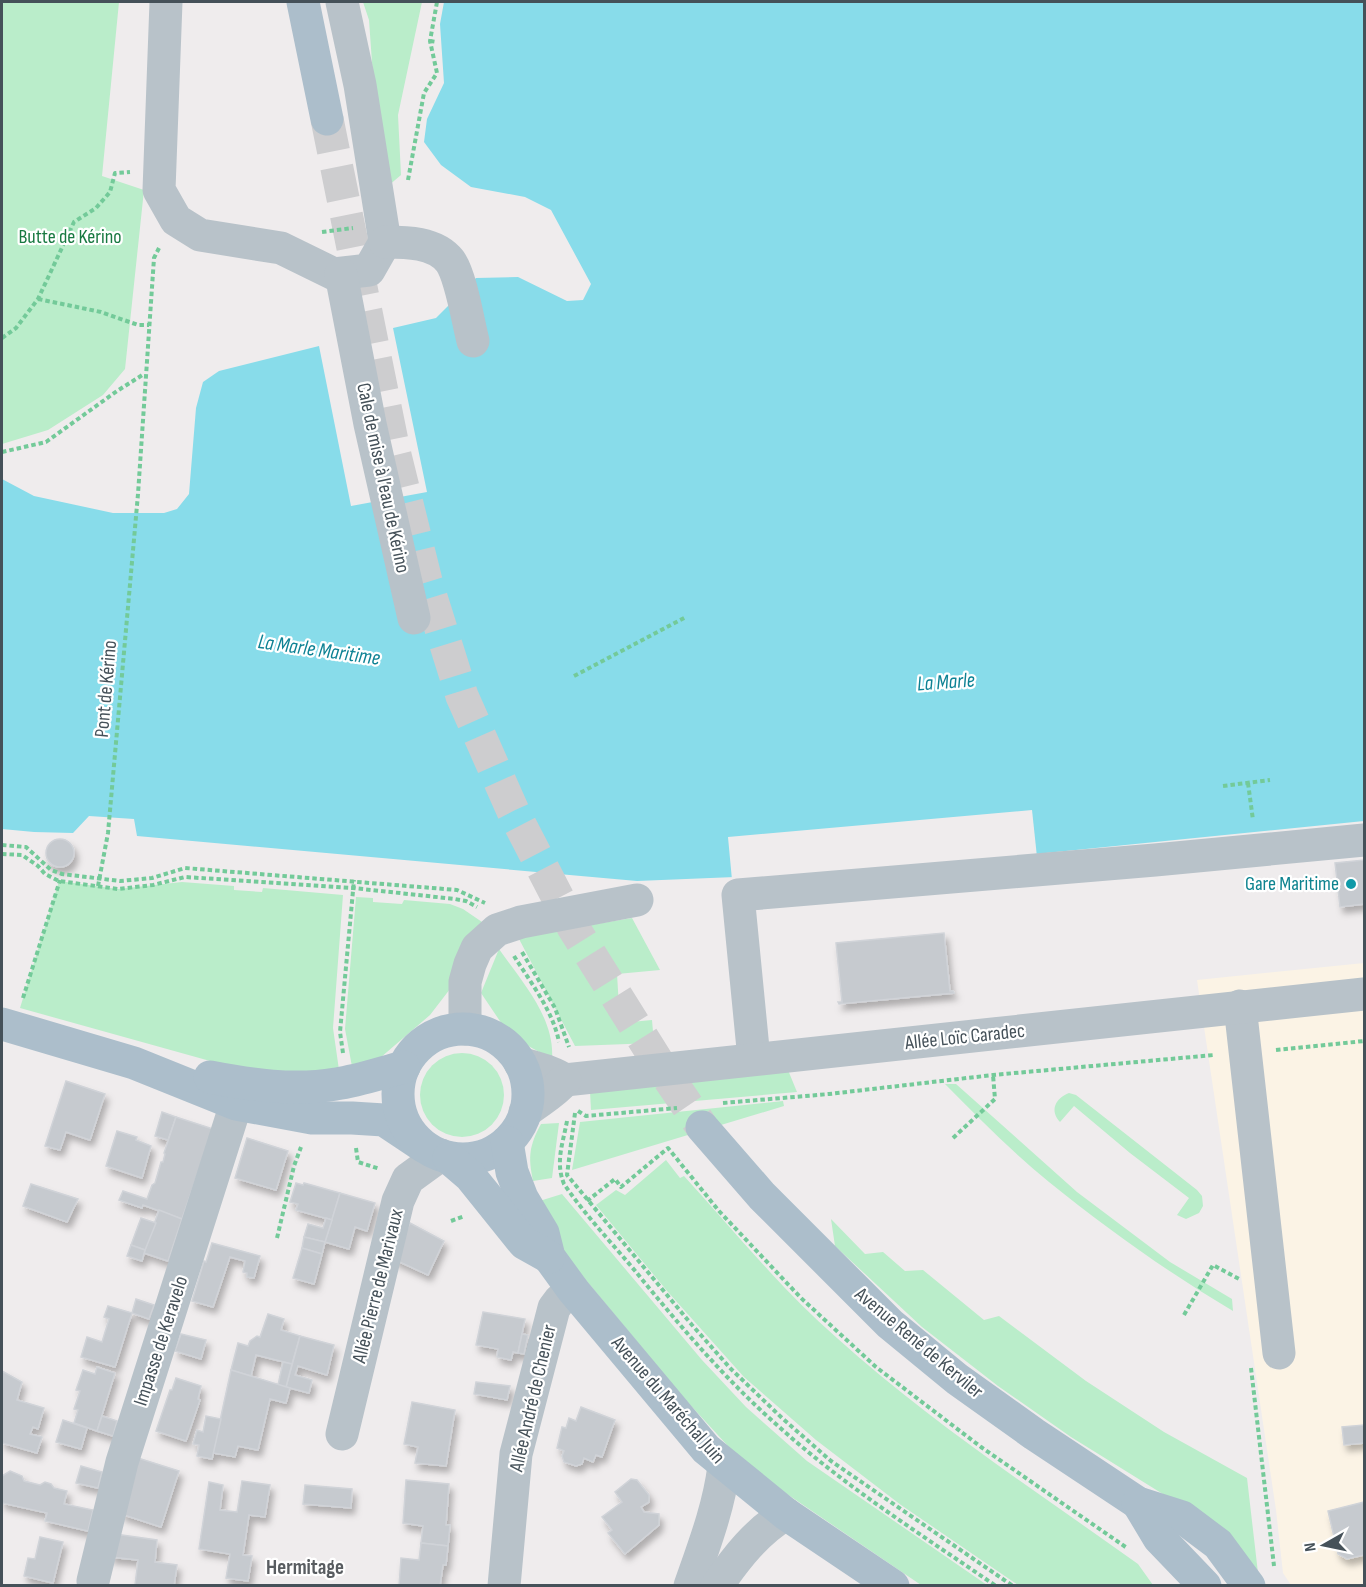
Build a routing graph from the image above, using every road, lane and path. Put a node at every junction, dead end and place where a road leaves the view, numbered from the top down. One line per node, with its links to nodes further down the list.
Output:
1 (166, 2): 10 (street)
2 (303, 2): 7 (main road)
3 (342, 2): 11 (street)
4 (437, 2): 5 (path)
5 (430, 41): 6 (path); 9 (path)
6 (436, 42)
7 (327, 118)
8 (133, 172): 14 (path)
9 (408, 181)
10 (176, 220): 12 (street); 15 (path, Pont de Kérino)
11 (383, 231): 12 (path); 13 (street); 17 (street)
12 (281, 248): 13 (street)
13 (341, 274): 21 (street, Cale de mise à l’eau de Kérino)
14 (38, 300): 15 (path); 16 (path)
15 (149, 325): 18 (path, Pont de Kérino)
16 (2, 338)
17 (473, 341)
18 (145, 374): 19 (path); 29 (path, Pont de Kérino)
19 (2, 452)
20 (686, 617): 22 (path)
21 (414, 618)
22 (574, 676)
23 (1270, 780): 24 (path)
24 (1223, 786)
25 (1365, 840): 45 (street)
26 (2, 845): 28 (path)
27 (2, 854): 31 (path)
28 (62, 874): 29 (path); 31 (path)
29 (99, 879): 30 (path); 32 (path, Pont de Kérino)
30 (354, 880): 33 (path); 35 (path)
31 (59, 881): 32 (path); 41 (path)
32 (98, 886): 33 (path)
33 (352, 888): 36 (path); 46 (path)
34 (637, 900): 42 (street)
35 (490, 909)
36 (483, 912)
37 (519, 947): 47 (path)
38 (511, 952): 47 (path)
39 (1365, 994): 40 (street, Allée Loïc Caradec)
40 (1240, 1006): 44 (street); 45 (street, Allée Loïc Caradec)
41 (8, 1026): 48 (main road, Avenue du Maréchal Juin)
42 (465, 1029): 49 (main road); 50 (main road)
43 (1365, 1041): 44 (path)
44 (1246, 1053): 51 (path); 71 (street)
45 (754, 1059): 47 (street, Allée Loïc Caradec)
46 (344, 1061)
47 (566, 1062): 49 (street, Allée Loïc Caradec); 54 (street)
48 (134, 1063): 50 (main road, Avenue du Maréchal Juin); 53 (main road, Avenue du Maréchal Juin)
49 (520, 1063): 54 (main road)
50 (404, 1067): 63 (main road)
51 (993, 1075): 52 (path); 59 (path)
52 (829, 1094)
53 (236, 1104): 57 (main road, Avenue du Maréchal Juin); 77 (street, Impasse de Keravelo)
54 (525, 1112): 60 (main road)
55 (575, 1112): 65 (path)
56 (568, 1113): 82 (path)
57 (312, 1118): 63 (main road, Avenue du Maréchal Juin); 66 (path)
58 (702, 1127): 74 (main road, Avenue René de Kerviler)
59 (953, 1138)
60 (507, 1142): 63 (main road); 67 (main road, Avenue du Maréchal Juin)
61 (356, 1143): 64 (path)
62 (664, 1152): 65 (path)
63 (437, 1153): 67 (main road, Avenue du Maréchal Juin); 72 (street, Allée Pierre de Marivaux)
64 (381, 1169)
65 (587, 1201): 83 (path)
66 (277, 1238)
67 (549, 1257): 69 (main road, Avenue du Maréchal Juin)
68 (1241, 1281): 70 (path)
69 (573, 1290): 73 (main road, Avenue du Maréchal Juin); 78 (street, Allée André de Chenier)
70 (1184, 1315)
71 (1279, 1353)
72 (342, 1434)
73 (724, 1466): 75 (main road, Avenue du Maréchal Juin); 79 (street)
74 (1138, 1503): 84 (main road, Avenue René de Kerviler); 85 (main road, Avenue René de Kerviler)
75 (786, 1514): 76 (main road, Avenue du Maréchal Juin); 80 (street)
76 (854, 1571): 81 (main road, Avenue du Maréchal Juin)
77 (93, 1581)
78 (504, 1586)
79 (690, 1586)
80 (717, 1586)
81 (892, 1586)
82 (996, 1586)
83 (1012, 1586)
84 (1205, 1586)
85 (1249, 1586)

